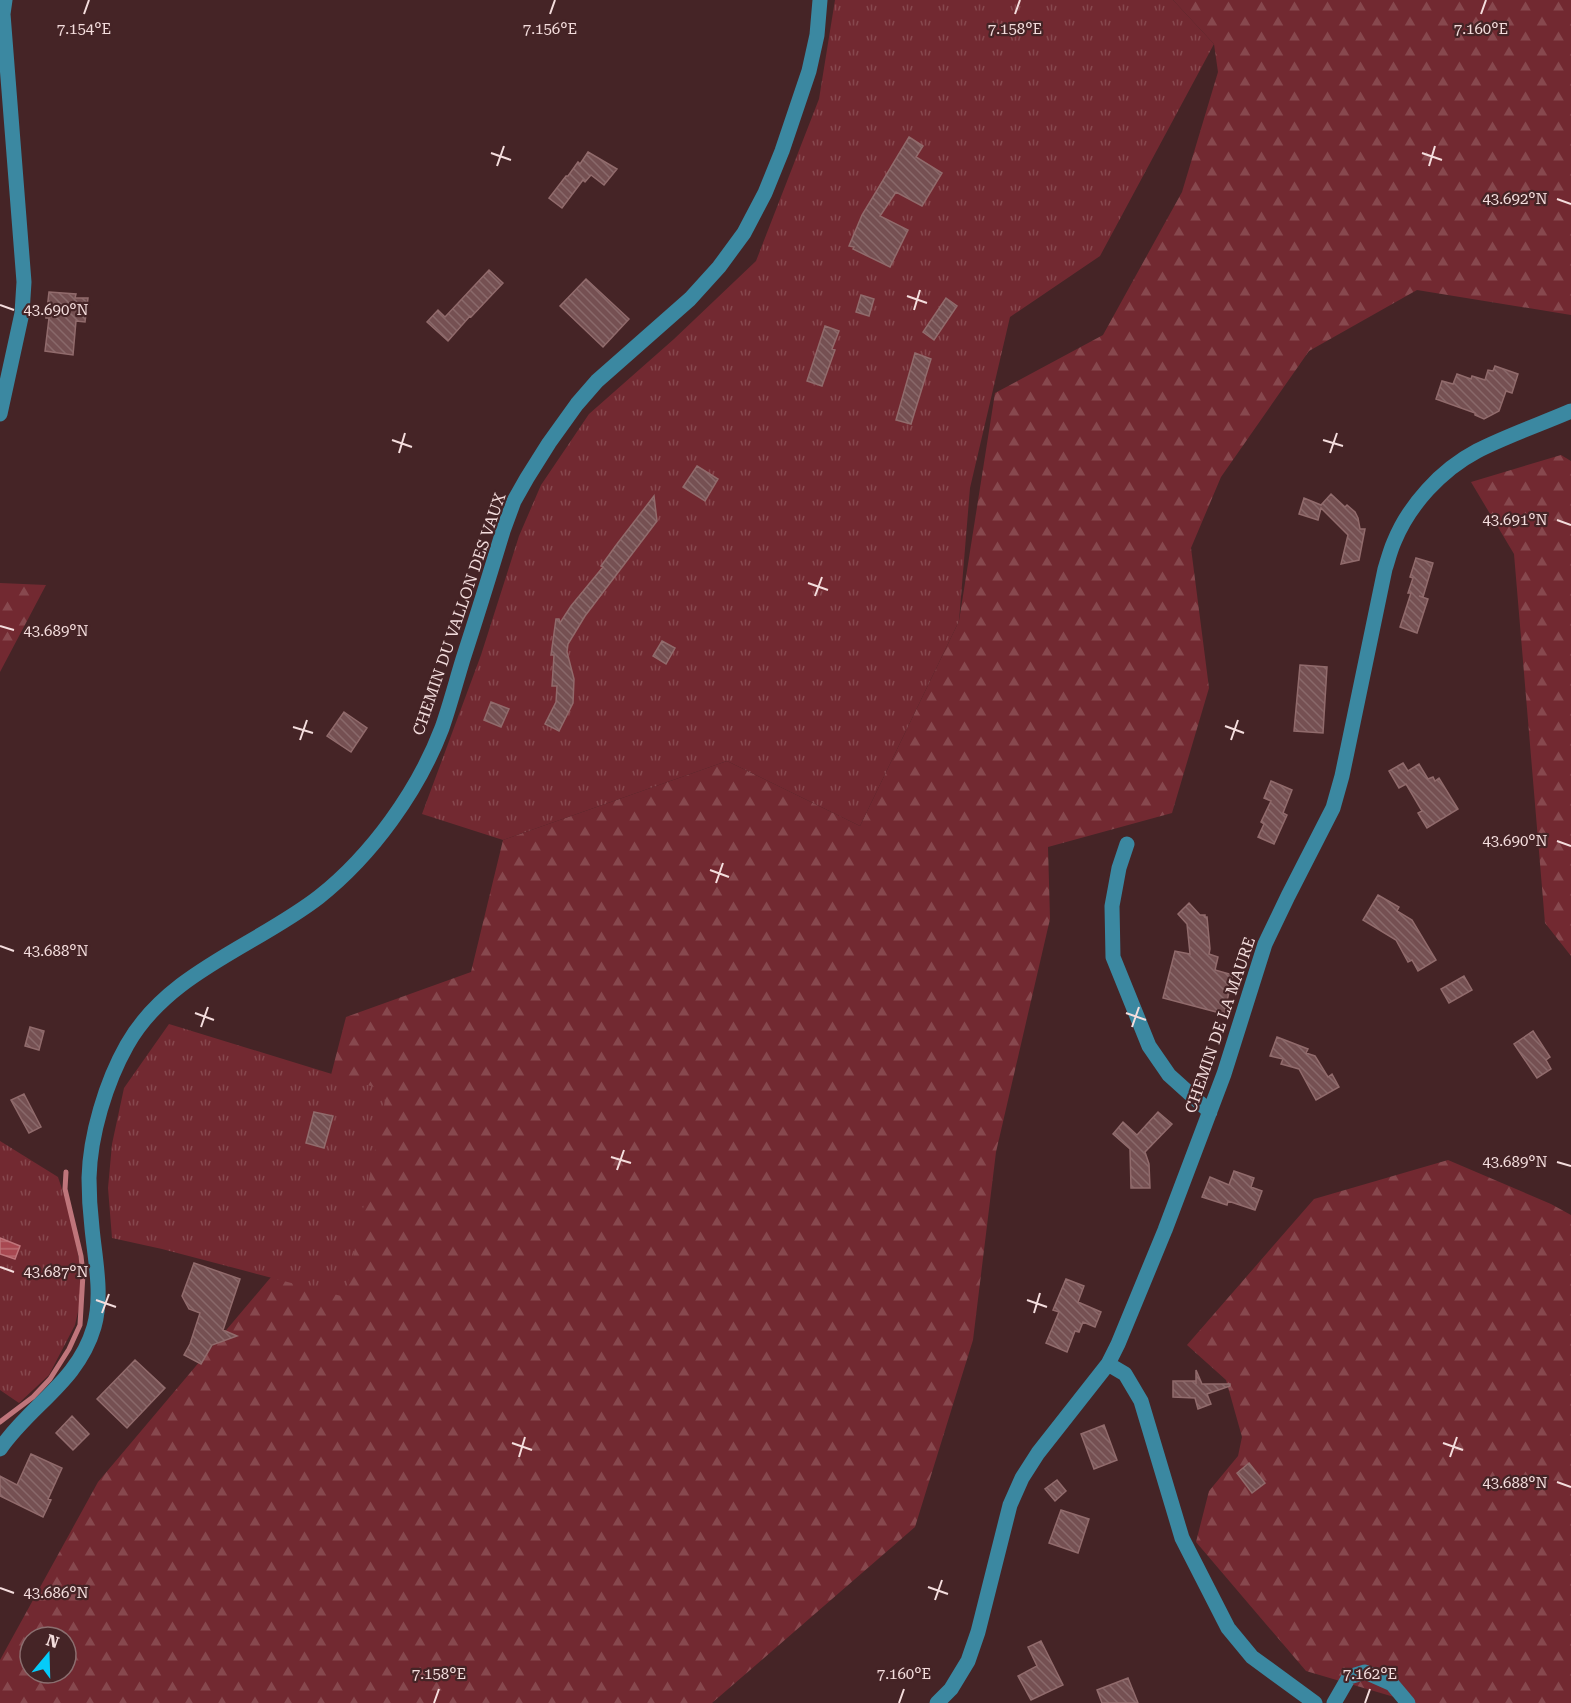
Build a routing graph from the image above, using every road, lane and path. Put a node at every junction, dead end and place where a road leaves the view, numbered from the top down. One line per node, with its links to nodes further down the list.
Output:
1 (5, 0): 4 (street)
2 (820, 0): 8 (street, CHEMIN DU VALLON DES VAUX)
3 (1571, 411): 6 (street, CHEMIN DE LA MAURE)
4 (0, 414)
5 (1127, 844): 6 (street)
6 (1210, 1112): 7 (street, CHEMIN DE LA MAURE)
7 (1108, 1364): 9 (street, CHEMIN DE LA MAURE); 10 (street)
8 (0, 1449)
9 (937, 1703)
10 (1315, 1703)
11 (1334, 1703): 12 (street)
12 (1408, 1703)

